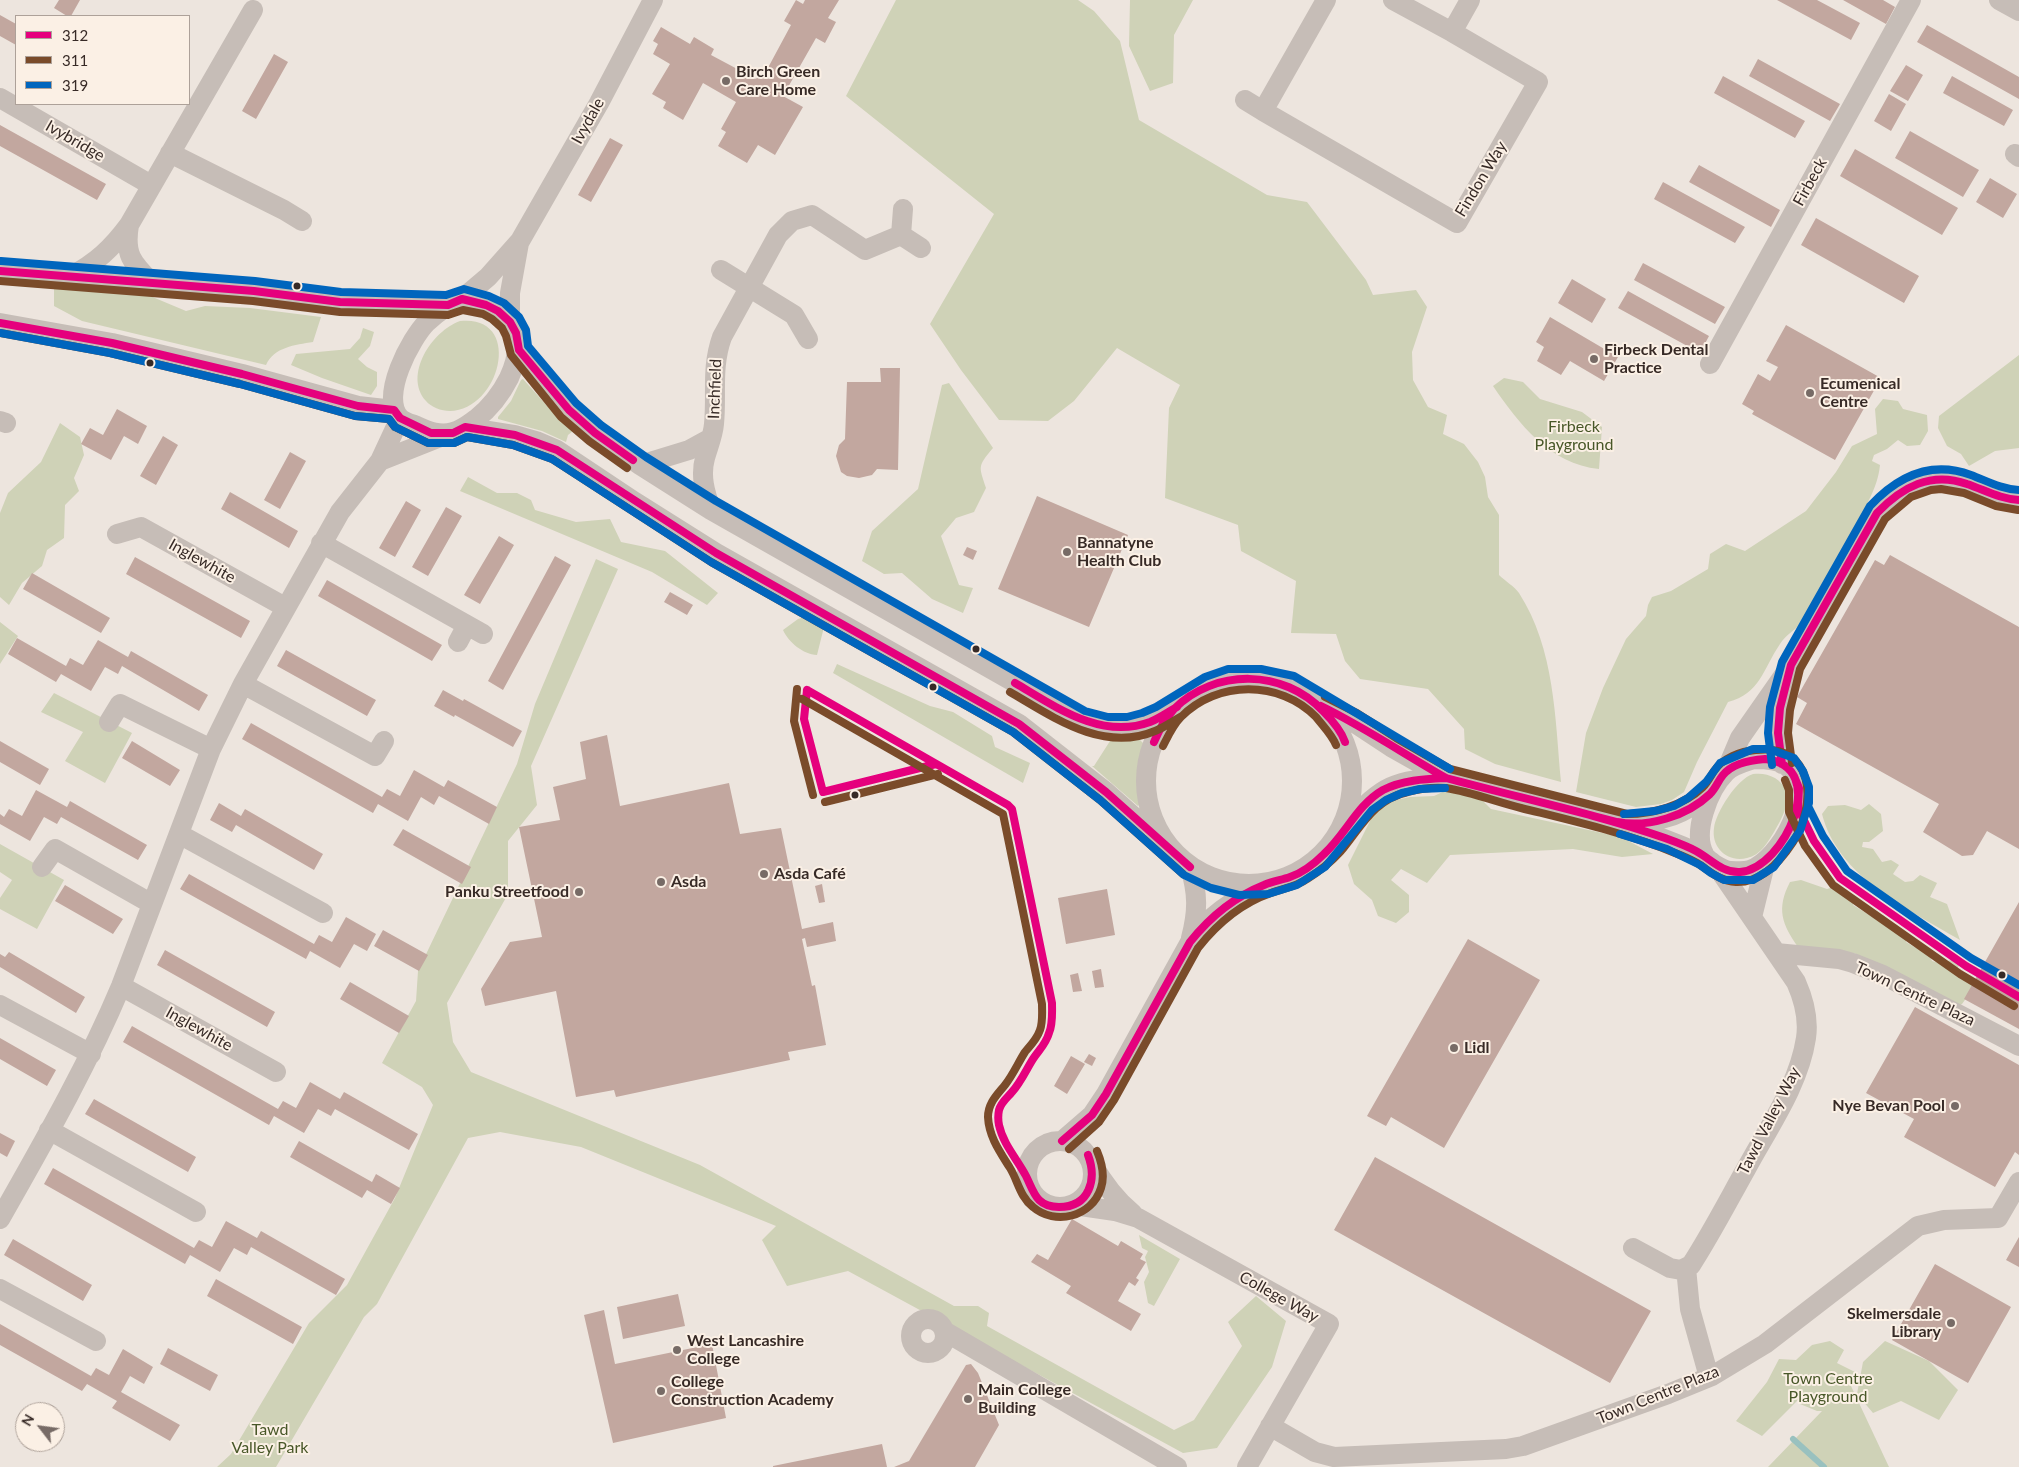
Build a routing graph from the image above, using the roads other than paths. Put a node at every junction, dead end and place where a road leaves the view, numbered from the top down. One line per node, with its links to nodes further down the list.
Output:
1 (653, 0): 19 (street, Ivydale)
2 (1326, 0): 12 (street)
3 (1393, 0): 9 (street, Findon Way)
4 (1470, 0): 9 (street)
5 (1911, 0): 31 (street, Firbeck)
6 (1999, 0): 8 (street)
7 (253, 10): 13 (street)
8 (2019, 11)
9 (1452, 32): 12 (street, Findon Way)
10 (0, 98): 14 (street, Ivybridge)
11 (1245, 100): 12 (street, Findon Way)
12 (1263, 111)
13 (170, 153): 14 (street); 16 (street)
14 (151, 185): 17 (street)
15 (903, 208): 18 (street)
16 (302, 221)
17 (129, 226): 23 (street); 24 (street)
18 (901, 235): 20 (street); 25 (street, Inchfield)
19 (520, 241): 26 (street, Ivydale); 27 (street, Ivydale)
20 (921, 248)
21 (721, 270): 25 (street)
22 (0, 271): 23 (street)
23 (71, 276): 24 (street)
24 (151, 282): 26 (street)
25 (750, 287): 29 (street); 34 (street, Inchfield)
26 (455, 302): 27 (street); 32 (street)
27 (510, 322): 30 (street)
28 (0, 323): 32 (street)
29 (808, 338)
30 (518, 350): 33 (street); 36 (street)
31 (1710, 364)
32 (397, 414): 33 (street); 35 (street)
33 (459, 430): 35 (street); 57 (street)
34 (711, 438): 36 (street, Inchfield); 38 (street, Inchfield)
35 (380, 461): 40 (street)
36 (640, 465): 38 (street)
37 (2019, 500): 43 (street)
38 (711, 510): 45 (street)
39 (117, 534): 41 (street, Inglewhite)
40 (321, 543): 41 (street); 42 (street)
41 (285, 607): 44 (street)
42 (469, 634)
43 (1792, 665): 50 (street); 51 (street)
44 (243, 684): 48 (street); 49 (street)
45 (1177, 706): 46 (street); 57 (street)
46 (1321, 706): 52 (street); 56 (street)
47 (109, 722): 49 (street)
48 (384, 741)
49 (211, 749): 55 (street)
50 (1782, 764): 51 (street); 58 (street)
51 (1726, 772): 53 (street)
52 (1446, 778): 54 (street); 56 (street)
53 (1714, 789): 54 (street); 59 (street)
54 (1620, 823): 59 (street)
55 (179, 834): 63 (street); 64 (street)
56 (1337, 838): 62 (street)
57 (1171, 850): 61 (street)
58 (1766, 860): 59 (street); 65 (street)
59 (1711, 861): 65 (street, Tawd Valley Way)
60 (42, 867): 63 (street)
61 (1190, 867): 62 (street); 66 (street)
62 (1266, 884): 66 (street)
63 (152, 904): 68 (street)
64 (323, 913)
65 (1752, 917): 67 (street, Tawd Valley Way)
66 (1190, 942): 73 (street)
67 (1776, 953): 70 (street, Town Centre Plaza); 84 (street, Tawd Valley Way)
68 (121, 986): 71 (street); 72 (street, Inglewhite)
69 (0, 1005): 71 (street)
70 (2019, 1046)
71 (91, 1054): 74 (street)
72 (276, 1072)
73 (1106, 1094): 75 (street); 76 (street)
74 (49, 1130): 78 (street); 80 (street)
75 (1062, 1141): 76 (street); 79 (street)
76 (1090, 1159): 79 (street); 81 (street, College Way)
77 (2019, 1182): 88 (street, Town Centre Plaza)
78 (6, 1193): 82 (street)
79 (1074, 1205): 81 (street, College Way)
80 (196, 1212)
81 (1138, 1218): 89 (street, College Way)
82 (0, 1219)
83 (1633, 1248): 84 (street)
84 (1686, 1268): 88 (street)
85 (0, 1289): 87 (street)
86 (944, 1337): 90 (street)
87 (96, 1341)
88 (1709, 1377): 89 (street, Town Centre Plaza)
89 (1270, 1426): 91 (street, College Way)
90 (1177, 1467)
91 (1247, 1467)

